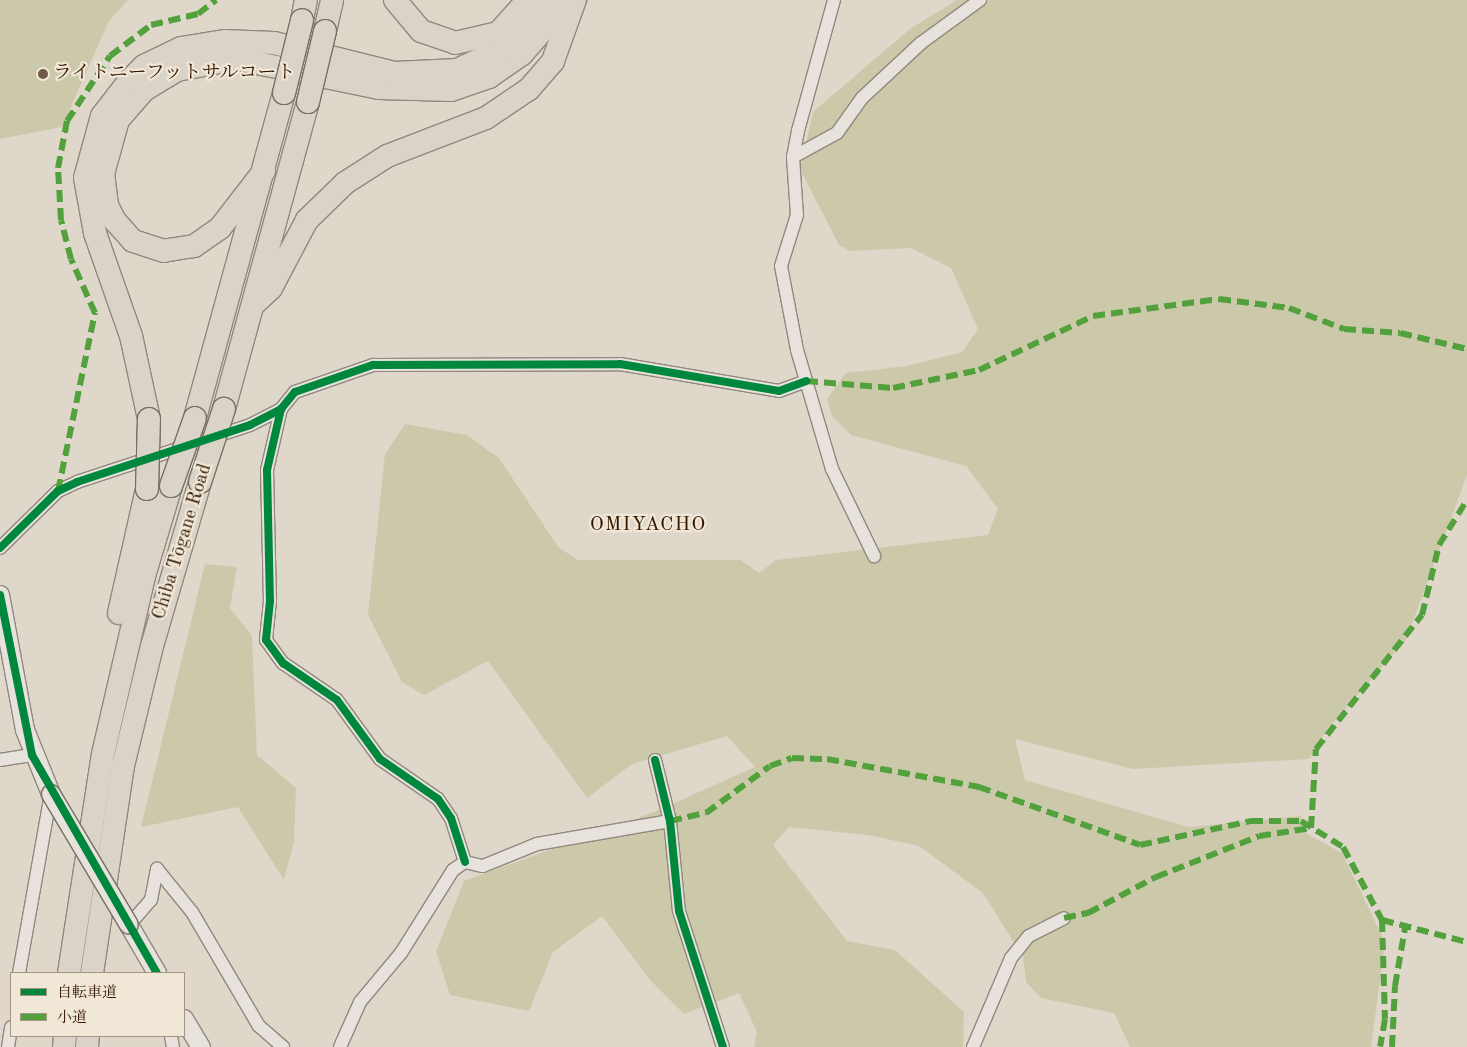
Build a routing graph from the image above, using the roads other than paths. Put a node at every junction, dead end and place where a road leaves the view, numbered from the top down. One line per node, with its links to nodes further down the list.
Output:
1 (332, 0): 12 (highway, Chiba Tōgane Road, bridge)
2 (395, 0): 3 (highway)
3 (526, 0)
4 (540, 0): 24 (highway, bridge)
5 (558, 0): 11 (highway)
6 (575, 0): 12 (highway)
7 (834, 0): 10 (street)
8 (980, 0): 10 (street)
9 (304, 10): 11 (highway, Chiba Tōgane Road, bridge)
10 (793, 157): 13 (street)
11 (264, 171): 24 (highway, Chiba Tōgane Road, bridge)
12 (253, 305): 29 (highway, Chiba Tōgane Road, bridge)
13 (806, 381): 14 (street); 16 (street)
14 (281, 410): 15 (street); 23 (street)
15 (0, 548)
16 (874, 556)
17 (0, 595): 18 (street)
18 (32, 755): 19 (street); 21 (street)
19 (0, 760)
20 (655, 760): 22 (street)
21 (52, 794): 26 (street, bridge); 27 (street)
22 (670, 820): 23 (street); 37 (street)
23 (465, 862): 36 (street)
24 (78, 896): 28 (highway, Chiba Tōgane Road)
25 (1064, 918): 38 (street)
26 (128, 925): 30 (street); 35 (street)
27 (19, 972)
28 (69, 972)
29 (92, 972)
30 (156, 972)
31 (185, 1020): 34 (street)
32 (10, 1034): 33 (street)
33 (8, 1047)
34 (201, 1047)
35 (283, 1047)
36 (340, 1047)
37 (723, 1047)
38 (973, 1047)

